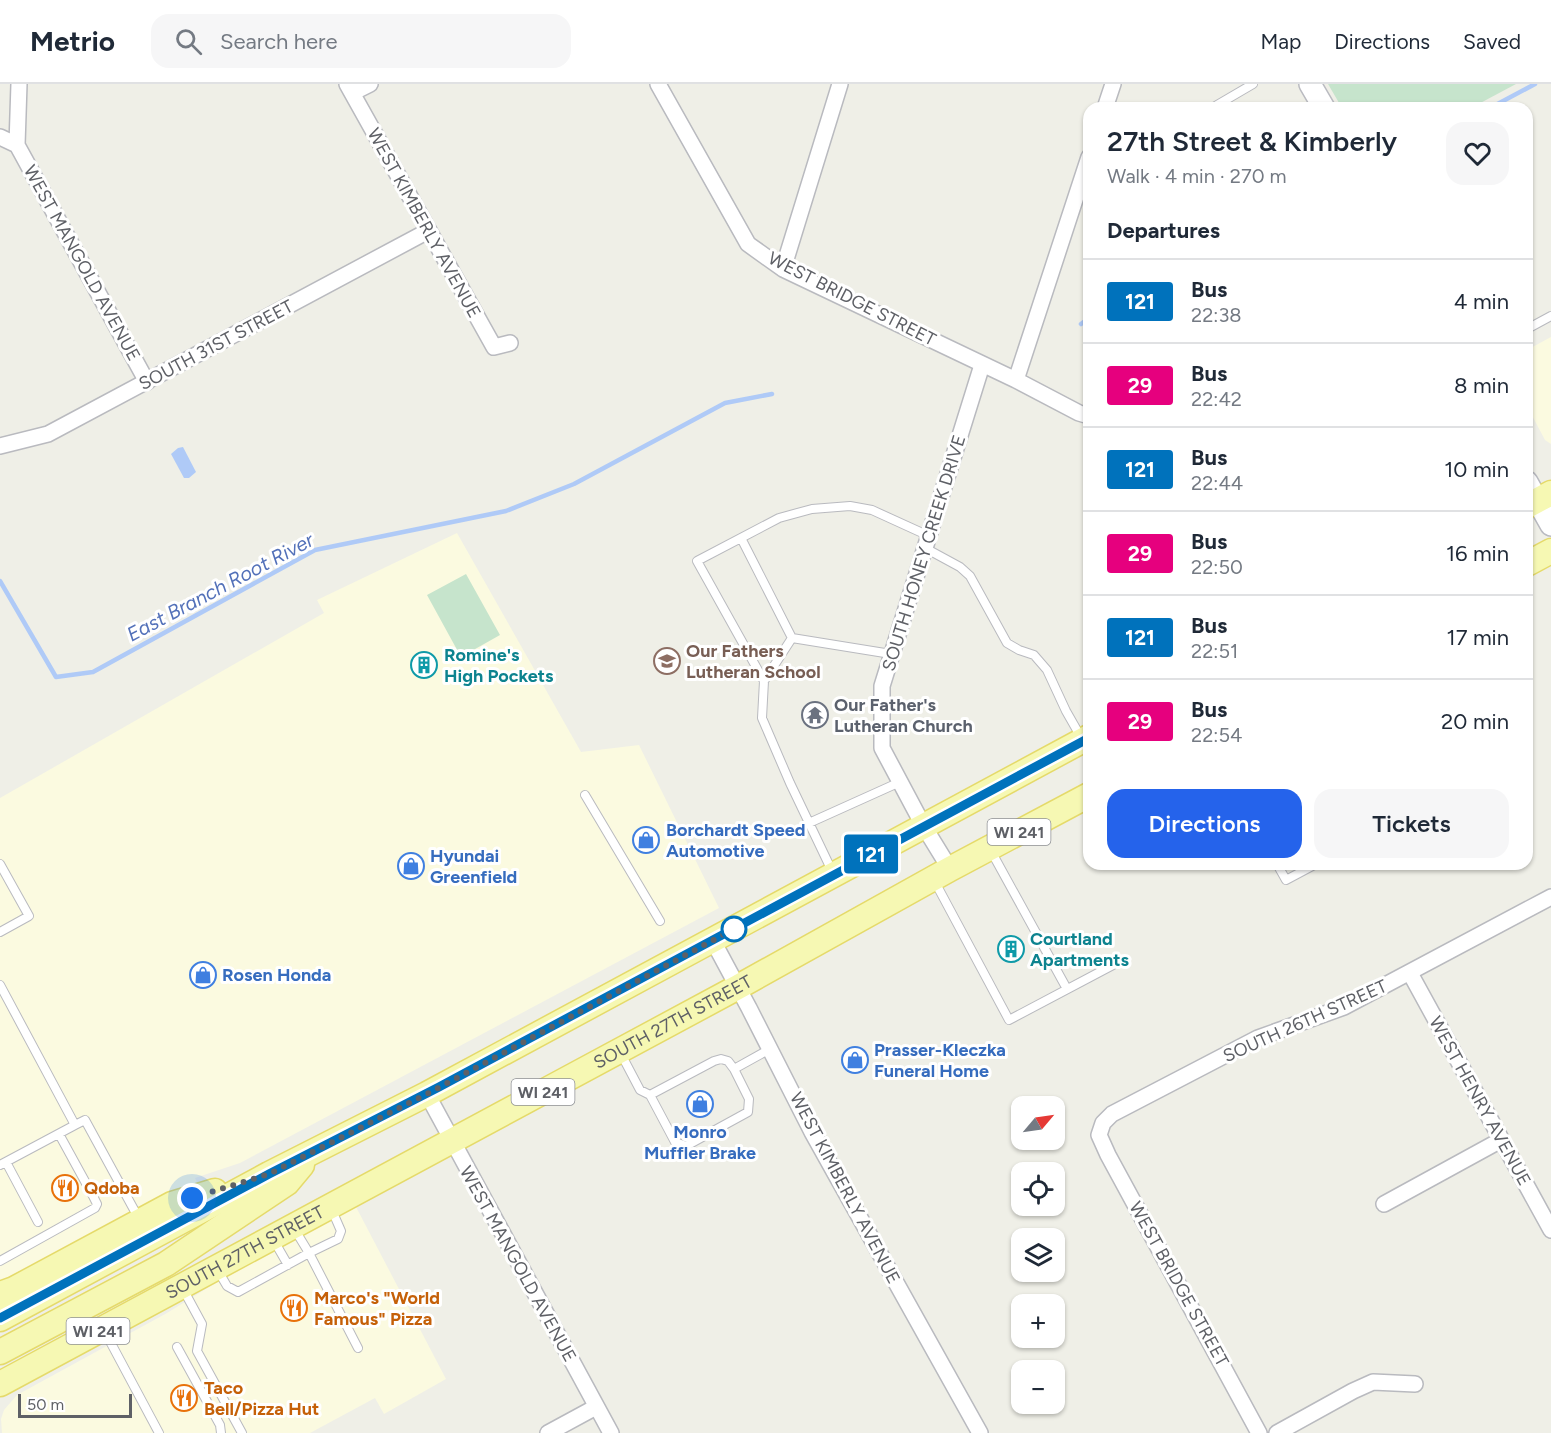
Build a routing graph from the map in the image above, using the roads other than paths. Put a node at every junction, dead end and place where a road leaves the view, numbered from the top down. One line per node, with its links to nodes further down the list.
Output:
1 (19, 84): 13 (street, WEST MANGOLD AVENUE)
2 (370, 84): 8 (street)
3 (658, 84): 16 (street, WEST BRIDGE STREET)
4 (840, 84): 16 (street)
5 (1113, 84): 9 (street)
6 (1254, 84): 10 (lane)
7 (1310, 84): 11 (street)
8 (350, 89): 15 (street, WEST KIMBERLY AVENUE)
9 (1107, 102)
10 (1222, 102)
11 (1320, 102)
12 (0, 138): 13 (street, WEST MANGOLD AVENUE)
13 (17, 145): 22 (street, WEST MANGOLD AVENUE)
14 (1083, 175): 21 (street)
15 (428, 231): 19 (street, WEST KIMBERLY AVENUE); 22 (street, SOUTH 31ST STREET)
16 (783, 269): 20 (street, WEST BRIDGE STREET)
17 (1551, 316): 18 (lane)
18 (1533, 326)
19 (510, 343)
20 (982, 365): 21 (street, WEST BRIDGE STREET); 28 (street, SOUTH HONEY CREEK DRIVE)
21 (1016, 380): 23 (street, WEST BRIDGE STREET)
22 (147, 382): 24 (street, SOUTH 31ST STREET)
23 (1083, 414)
24 (0, 446)
25 (1534, 499): 26 (street)
26 (1551, 525)
27 (741, 538): 28 (lane); 31 (lane); 33 (lane)
28 (927, 542): 32 (street, SOUTH HONEY CREEK DRIVE); 34 (lane)
29 (1551, 551): 30 (main road)
30 (1533, 561)
31 (792, 638): 32 (lane); 33 (lane)
32 (891, 654): 36 (street, SOUTH HONEY CREEK DRIVE)
33 (764, 681): 39 (lane)
34 (1083, 735)
35 (1083, 741): 40 (main road, WI 241)
36 (900, 782): 39 (lane); 40 (street, SOUTH HONEY CREEK DRIVE)
37 (585, 795): 48 (lane)
38 (1083, 798): 41 (main road, SOUTH 27TH STREET / WI 241)
39 (809, 823): 45 (lane)
40 (923, 825): 45 (main road, WI 241); 46 (street, SOUTH HONEY CREEK DRIVE)
41 (990, 848): 46 (main road, SOUTH 27TH STREET / WI 241); 55 (lane)
42 (0, 864): 49 (lane)
43 (1280, 870): 44 (lane)
44 (1305, 870)
45 (834, 874): 50 (main road, WI 241)
46 (941, 874): 54 (main road, SOUTH 27TH STREET / WI 241); 55 (lane)
47 (1551, 897): 52 (street, SOUTH 26TH STREET)
48 (660, 921)
49 (0, 932)
50 (713, 941): 54 (street, WEST KIMBERLY AVENUE); 59 (main road, WI 241)
51 (1113, 965): 55 (lane)
52 (1410, 973): 63 (street, SOUTH 26TH STREET); 64 (street, WEST HENRY AVENUE)
53 (0, 986): 61 (lane)
54 (738, 987): 56 (street, WEST KIMBERLY AVENUE); 57 (main road, SOUTH 27TH STREET / WI 241)
55 (1067, 989)
56 (770, 1049): 58 (lane); 94 (street, WEST KIMBERLY AVENUE)
57 (620, 1051): 60 (lane); 65 (main road, SOUTH 27TH STREET / WI 241)
58 (734, 1069): 60 (lane); 60 (lane)
59 (427, 1094): 65 (street, WEST MANGOLD AVENUE); 66 (main road, WI 241)
60 (650, 1095)
61 (75, 1125): 62 (lane); 71 (lane)
62 (59, 1134): 67 (lane); 75 (lane)
63 (1099, 1135): 95 (street, WEST BRIDGE STREET)
64 (1501, 1140): 68 (street); 72 (street, WEST HENRY AVENUE)
65 (452, 1141): 69 (main road, SOUTH 27TH STREET / WI 241); 88 (street, WEST MANGOLD AVENUE)
66 (314, 1152): 71 (main road, WI 241); 84 (main road)
67 (3, 1164): 70 (lane)
68 (1384, 1204)
69 (330, 1207): 73 (main road, SOUTH 27TH STREET / WI 241); 74 (lane)
70 (38, 1222)
71 (145, 1229): 79 (main road); 80 (main road)
72 (1551, 1230)
73 (283, 1232): 74 (lane); 76 (lane); 77 (main road, SOUTH 27TH STREET / WI 241)
74 (309, 1253): 76 (lane); 83 (lane)
75 (0, 1261)
76 (288, 1265): 77 (lane)
77 (216, 1268): 78 (main road, SOUTH 27TH STREET / WI 241)
78 (181, 1286): 81 (main road, SOUTH 27TH STREET / WI 241); 91 (lane)
79 (0, 1294)
80 (0, 1318)
81 (103, 1328): 85 (main road, SOUTH 27TH STREET / WI 241); 89 (lane)
82 (177, 1347): 90 (lane)
83 (358, 1348)
84 (0, 1352)
85 (7, 1380): 87 (main road)
86 (1415, 1384): 96 (street)
87 (0, 1398)
88 (596, 1407): 92 (street); 93 (street, WEST MANGOLD AVENUE)
89 (159, 1433)
90 (221, 1433)
91 (242, 1433)
92 (548, 1433)
93 (611, 1433)
94 (980, 1433)
95 (1259, 1433)
96 (1277, 1433)

